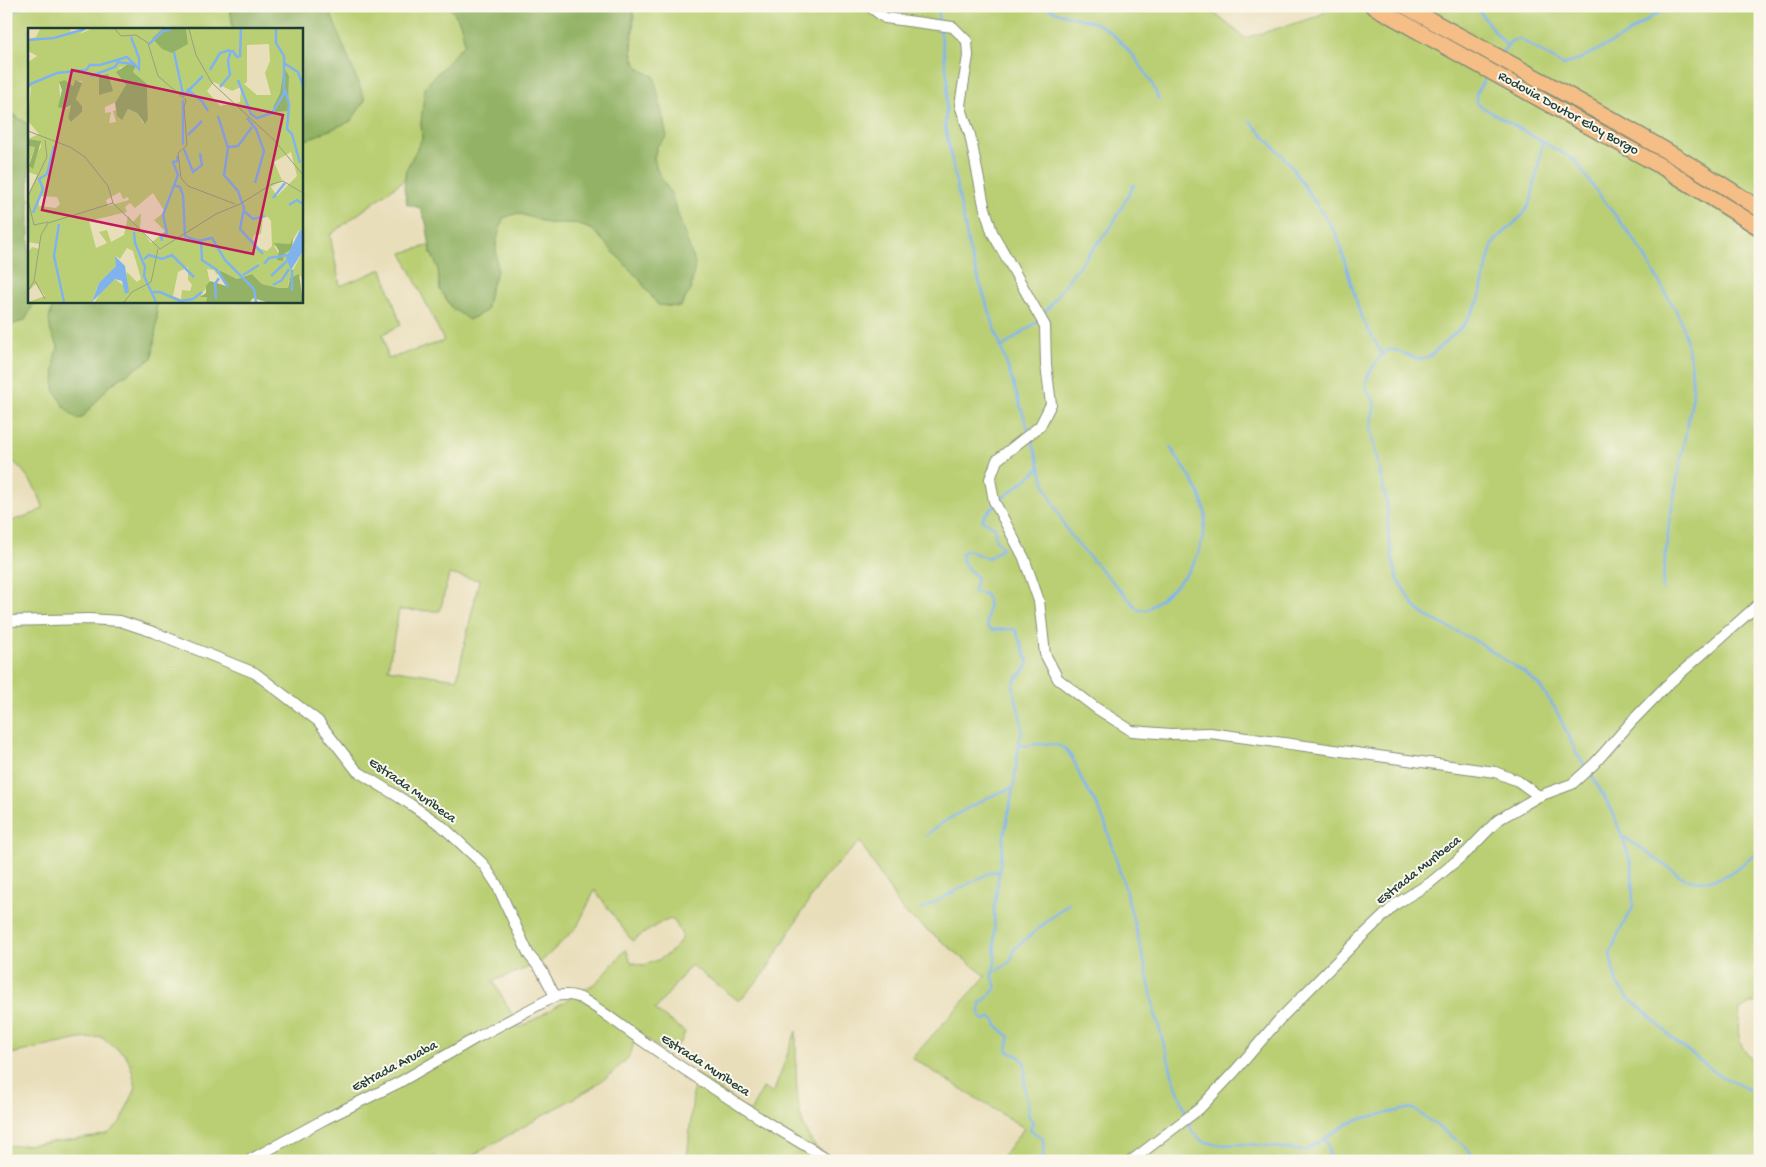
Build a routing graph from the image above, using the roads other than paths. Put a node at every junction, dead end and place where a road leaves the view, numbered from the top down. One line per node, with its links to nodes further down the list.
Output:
1 (869, 6): 8 (street)
2 (1373, 6): 5 (highway, Rodovia Doutor Eloy Borgo)
3 (1406, 6): 4 (highway, Rodovia Doutor Eloy Borgo)
4 (1760, 209)
5 (1760, 228)
6 (1760, 603): 8 (street, Estrada Muribeca)
7 (6, 621): 9 (street, Estrada Muribeca)
8 (1539, 796): 12 (street, Estrada Muribeca)
9 (555, 996): 10 (street, Estrada Aruaba); 11 (street, Estrada Muribeca)
10 (248, 1161)
11 (832, 1161)
12 (1131, 1161)

